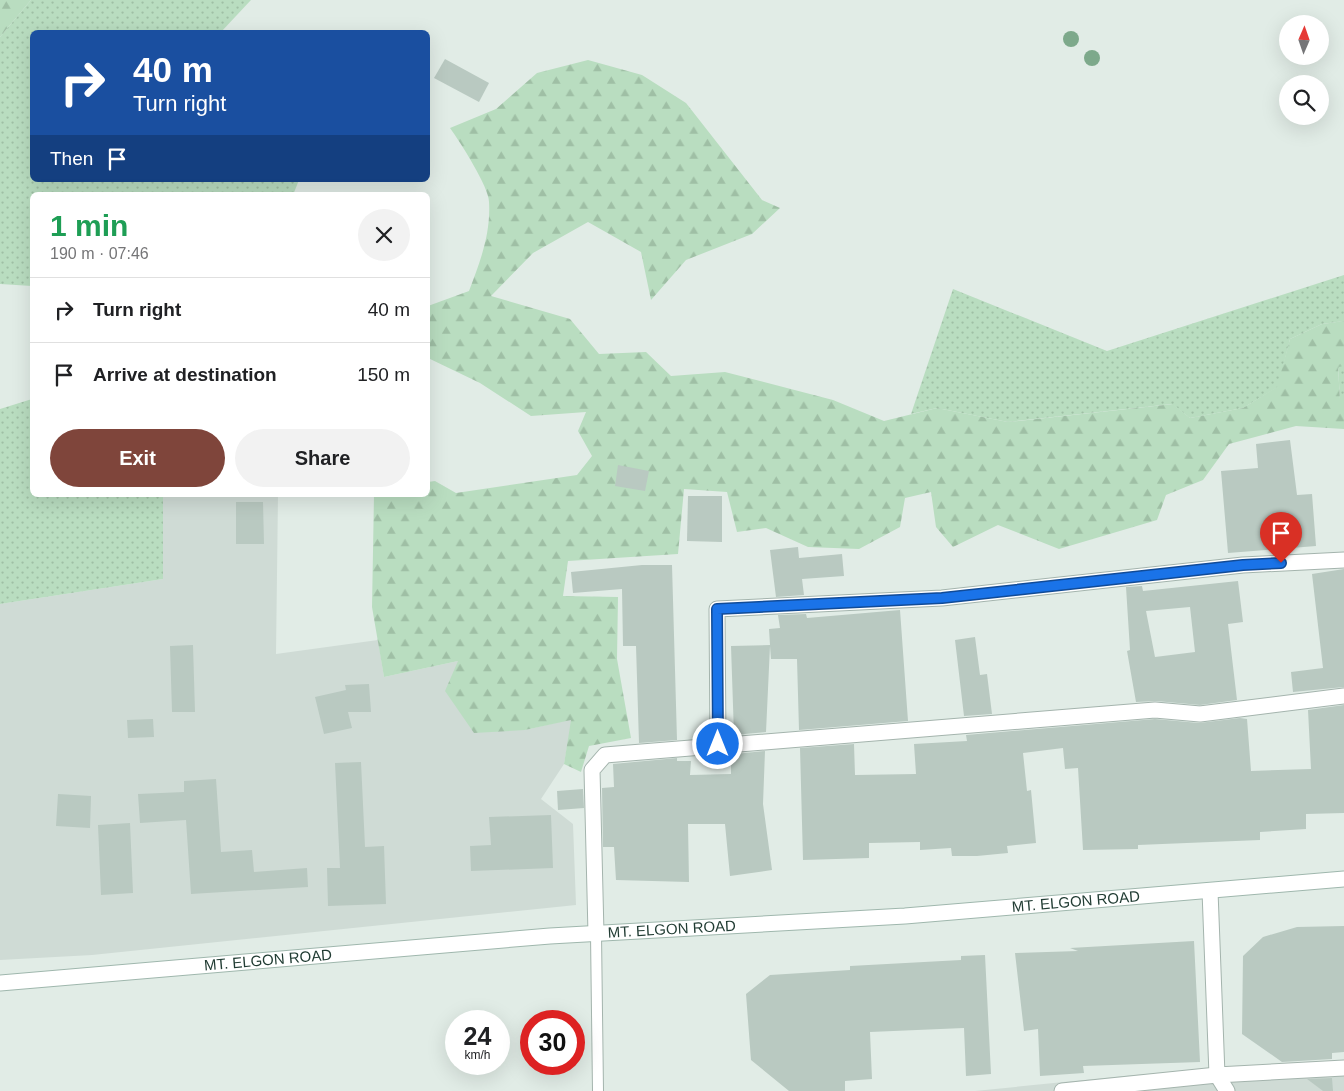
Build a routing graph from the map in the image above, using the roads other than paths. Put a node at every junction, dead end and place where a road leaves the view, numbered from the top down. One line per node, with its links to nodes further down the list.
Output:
1 (1344, 560): 3 (street)
2 (1344, 696): 3 (street)
3 (718, 744): 6 (street)
4 (1344, 879): 5 (street, MT. ELGON ROAD)
5 (1210, 892): 6 (street, MT. ELGON ROAD); 9 (street)
6 (596, 934): 7 (street, MT. ELGON ROAD); 10 (lane)
7 (0, 983)
8 (1344, 1068): 9 (street)
9 (1217, 1075): 11 (street); 12 (street)
10 (598, 1091)
11 (1062, 1091)
12 (1227, 1091)

